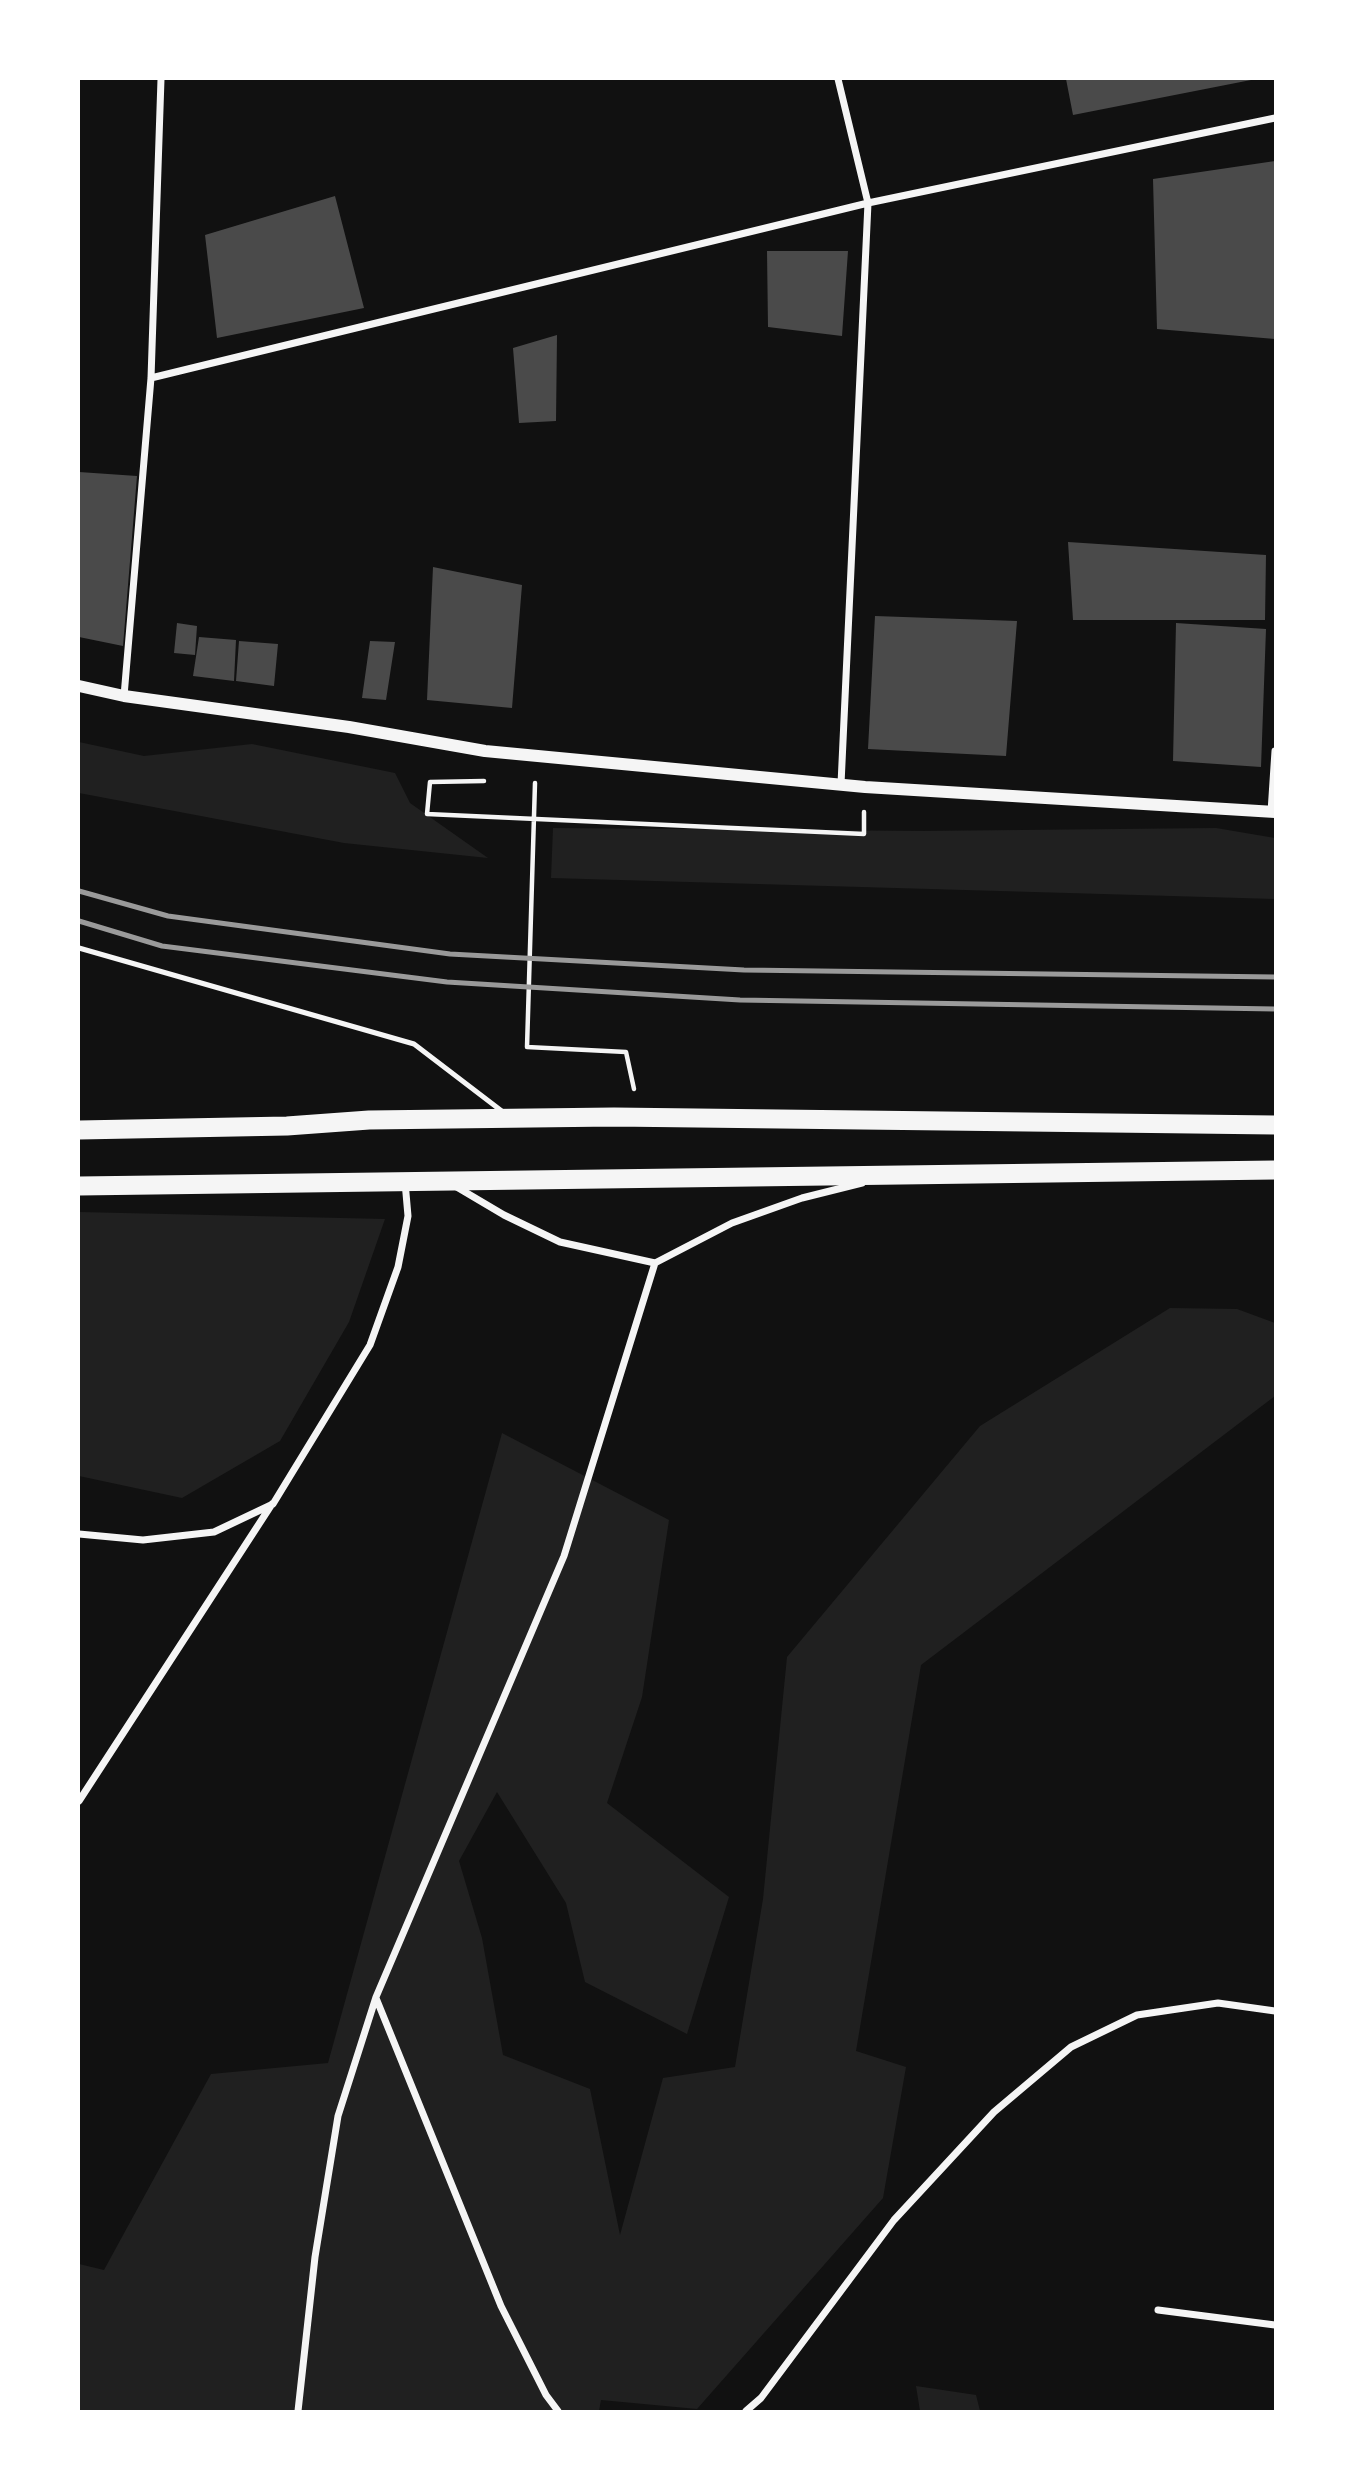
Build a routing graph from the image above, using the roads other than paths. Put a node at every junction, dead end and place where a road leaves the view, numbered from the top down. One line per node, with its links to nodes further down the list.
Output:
1 (161, 79): 5 (street)
2 (838, 79): 4 (street)
3 (1275, 118): 4 (street)
4 (868, 203): 5 (street); 9 (street)
5 (151, 378): 7 (street)
6 (79, 686): 7 (street)
7 (124, 696): 9 (street)
8 (1275, 751): 10 (street)
9 (841, 784): 10 (street)
10 (1273, 812)
11 (79, 948): 12 (lane)
12 (511, 1118): 13 (highway); 14 (highway)
13 (1275, 1125)
14 (79, 1130)
15 (1275, 1170): 16 (highway)
16 (894, 1175): 18 (highway); 20 (street)
17 (404, 1181): 18 (highway); 19 (highway); 21 (street)
18 (448, 1182): 20 (street)
19 (79, 1185)
20 (655, 1263): 24 (street)
21 (273, 1504): 22 (street); 23 (street)
22 (79, 1534)
23 (79, 1801)
24 (376, 1997): 28 (street); 29 (street)
25 (1275, 2011): 30 (street)
26 (1158, 2310): 27 (street)
27 (1275, 2325)
28 (298, 2411)
29 (558, 2411)
30 (746, 2411)

